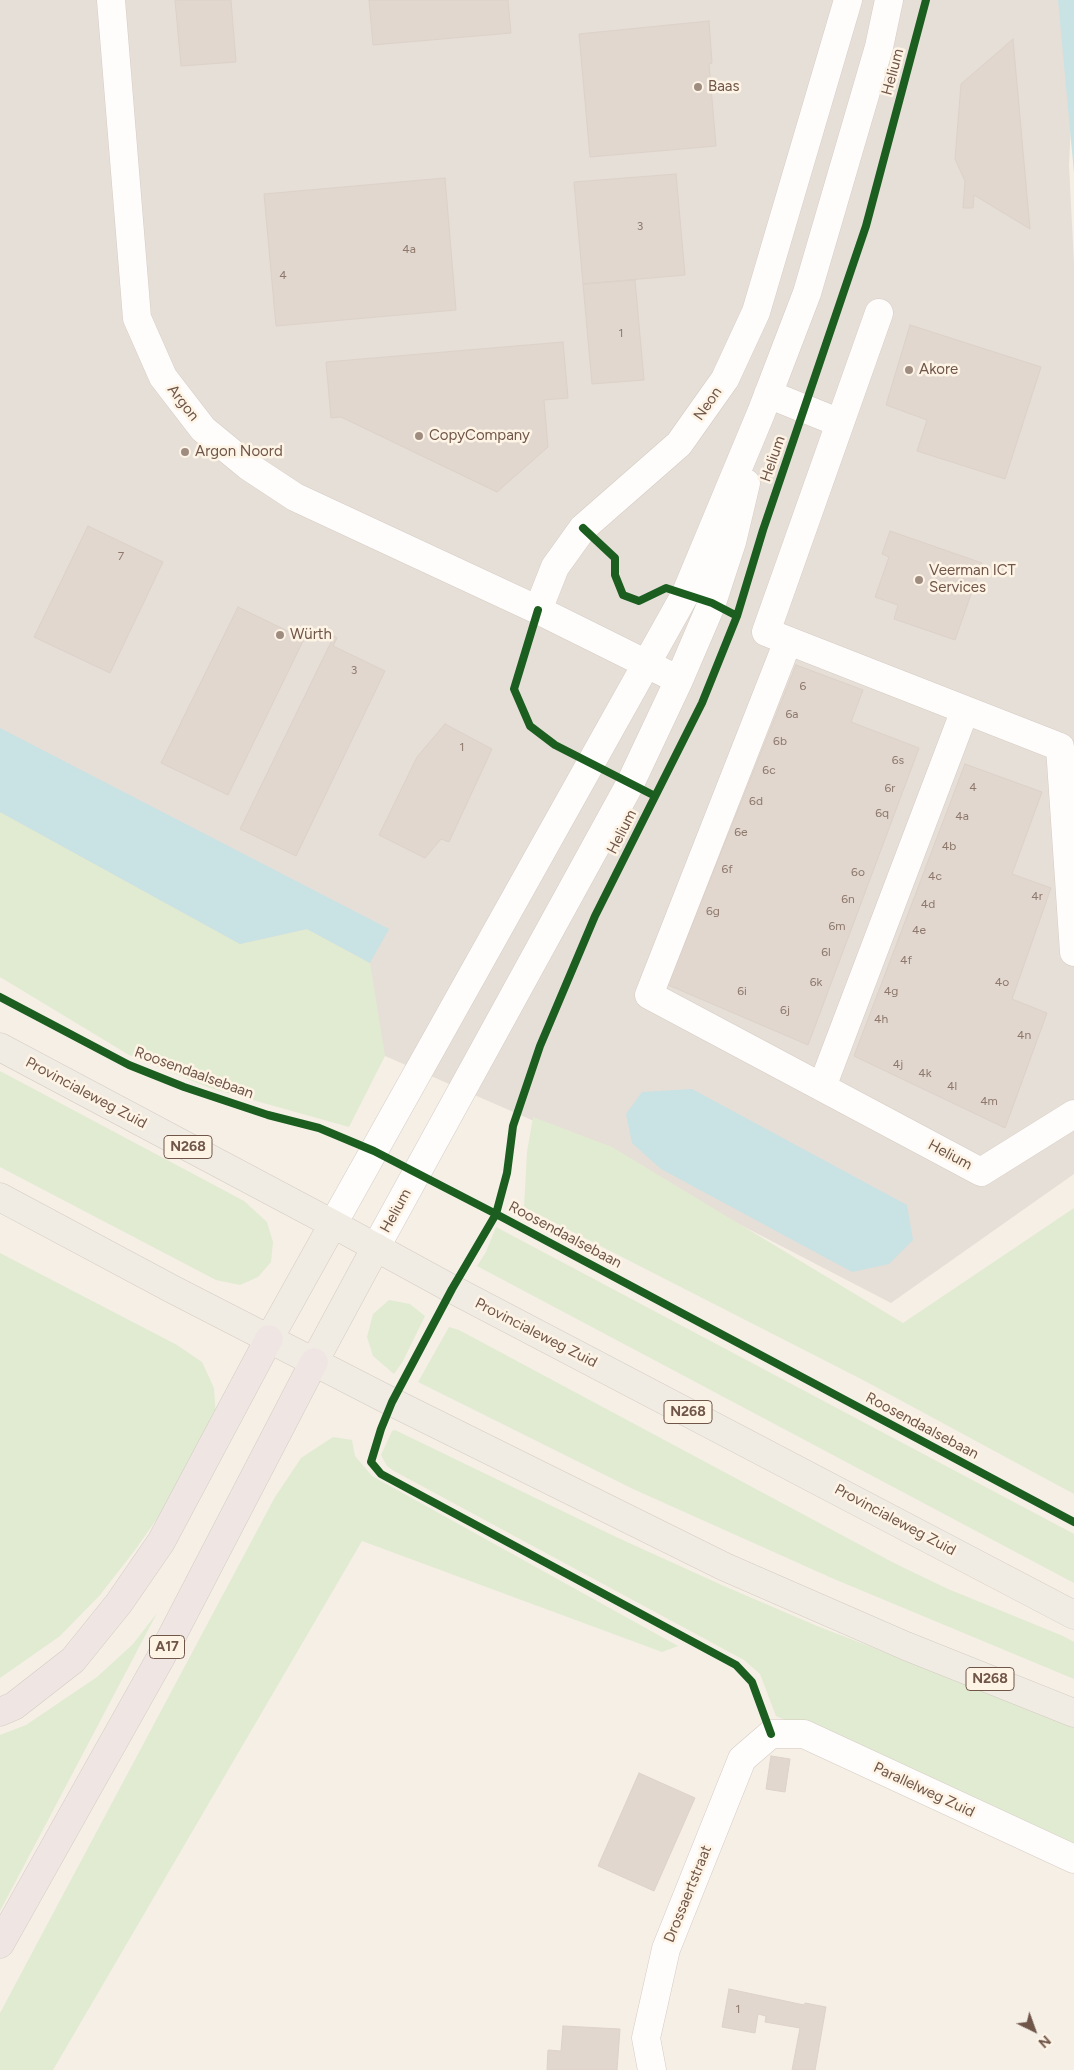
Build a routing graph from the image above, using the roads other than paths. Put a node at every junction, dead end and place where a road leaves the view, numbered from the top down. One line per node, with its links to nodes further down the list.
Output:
1 (111, 0): 7 (street, Argon)
2 (848, 0): 7 (street, Neon)
3 (889, 0): 5 (street, Helium)
4 (879, 313): 6 (street, Helium)
5 (765, 403): 6 (street); 9 (street, Helium); 10 (street, Helium)
6 (840, 423): 8 (street, Helium)
7 (538, 610): 9 (street)
8 (777, 636): 11 (street); 14 (street, Helium)
9 (645, 663): 10 (street); 17 (street, Helium)
10 (679, 680): 18 (street, Helium)
11 (965, 710): 12 (street); 14 (street)
12 (1074, 952)
13 (0, 1047): 17 (main road, Provincialeweg Zuid / N268)
14 (822, 1087): 15 (street, Helium)
15 (1074, 1114)
16 (0, 1197): 19 (main road, N268)
17 (333, 1224): 18 (main road, Provincialeweg Zuid / N268); 19 (main road)
18 (376, 1247): 20 (main road); 21 (main road, Provincialeweg Zuid / N268)
19 (269, 1339): 20 (main road, N268); 22 (highway)
20 (314, 1362): 23 (main road, N268); 26 (highway, A17)
21 (1074, 1615)
22 (0, 1712)
23 (1074, 1713)
24 (770, 1734): 25 (street, Parallelweg Zuid); 27 (street, Drossaertstraat)
25 (1074, 1859)
26 (0, 1944)
27 (652, 2070)

